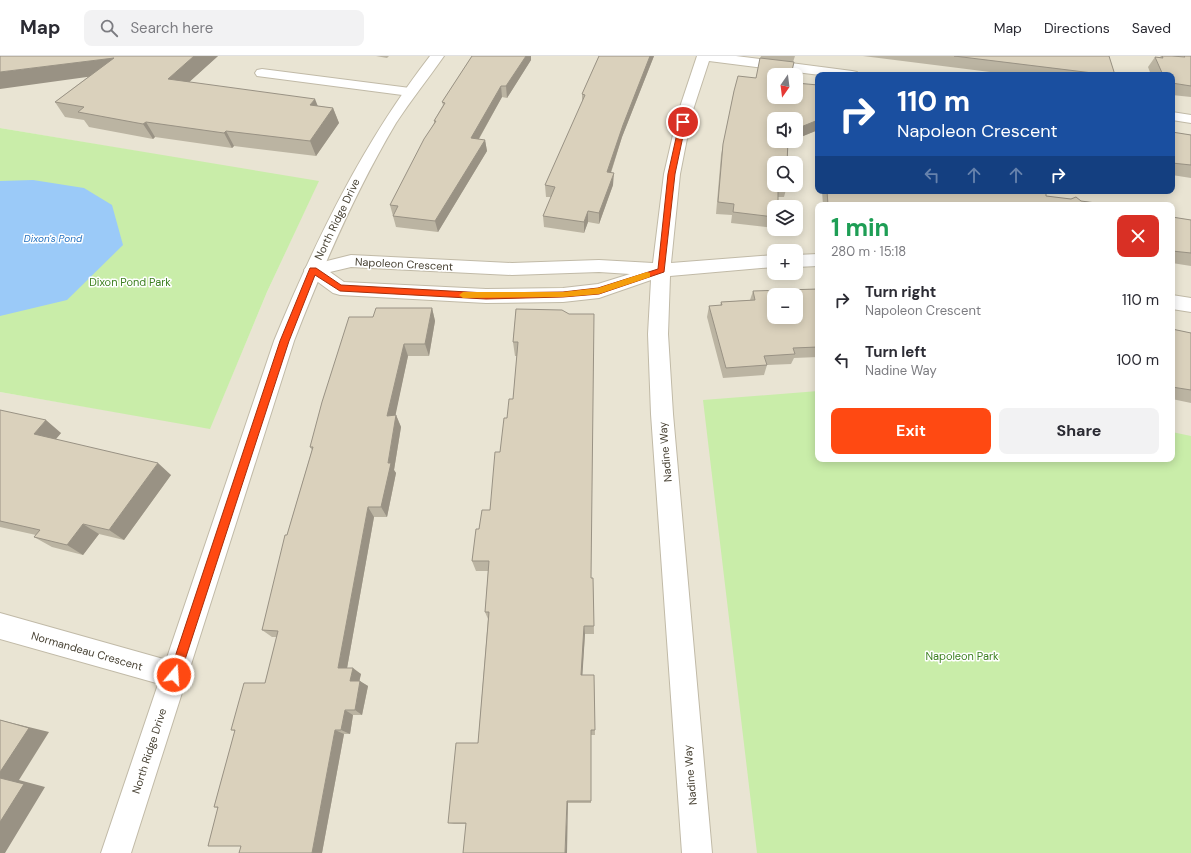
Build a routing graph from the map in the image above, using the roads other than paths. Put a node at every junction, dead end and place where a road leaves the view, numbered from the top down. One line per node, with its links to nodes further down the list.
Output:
1 (437, 56): 5 (street, North Ridge Drive)
2 (704, 56): 3 (street); 12 (street, Nadine Way)
3 (829, 72)
4 (262, 73): 5 (street)
5 (410, 92): 11 (street, North Ridge Drive)
6 (1175, 116): 7 (street)
7 (1191, 119)
8 (815, 260): 9 (street)
9 (803, 261)
10 (767, 262): 12 (street, Napoleon Crescent)
11 (313, 270): 12 (street, Napoleon Crescent); 12 (street, Napoleon Crescent); 16 (street, North Ridge Drive)
12 (661, 270): 18 (street, Nadine Way)
13 (1175, 302): 14 (street)
14 (1191, 305)
15 (0, 626): 16 (street, Normandeau Crescent)
16 (174, 675): 17 (street, North Ridge Drive)
17 (116, 853)
18 (696, 853)

